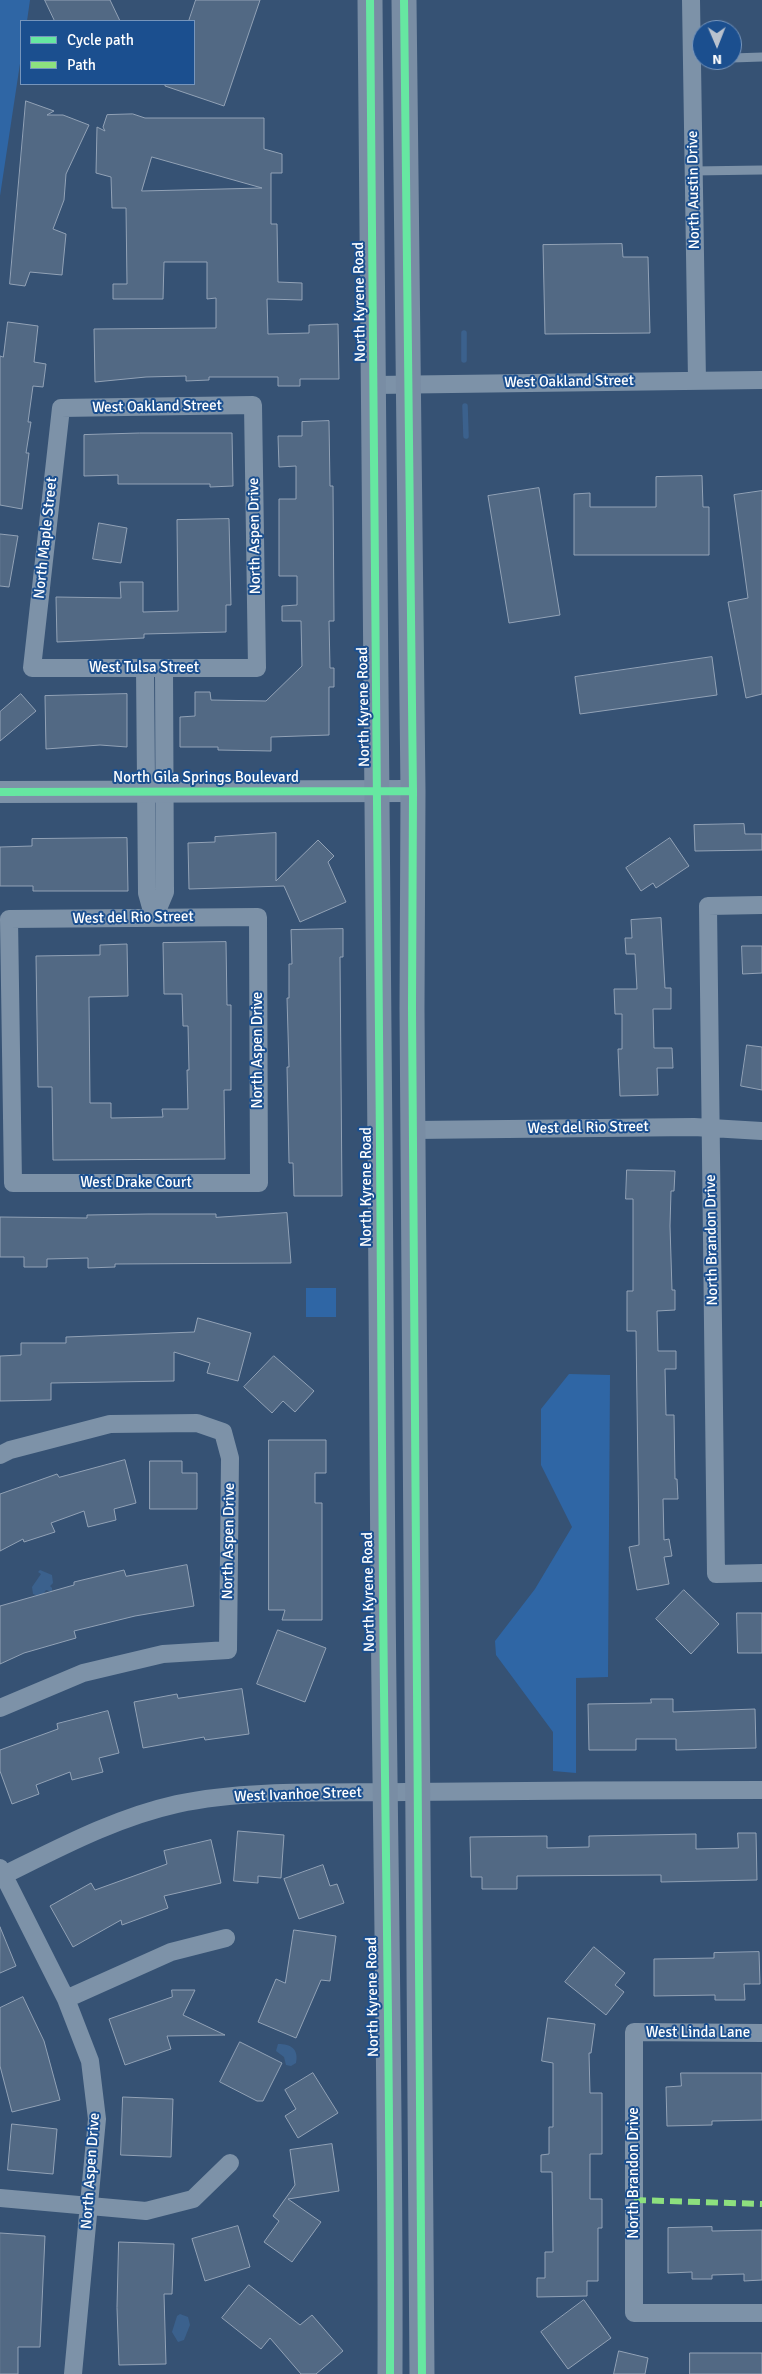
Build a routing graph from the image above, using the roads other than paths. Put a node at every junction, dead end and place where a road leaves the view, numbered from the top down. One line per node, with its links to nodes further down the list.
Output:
1 (370, 0): 12 (main road, North Kyrene Road)
2 (404, 0): 13 (main road)
3 (691, 0): 4 (street, North Austin Drive)
4 (693, 20)
5 (762, 57): 6 (lane)
6 (742, 58)
7 (697, 70): 9 (street, North Austin Drive)
8 (762, 170): 9 (lane)
9 (693, 171): 11 (street, North Austin Drive)
10 (762, 380): 11 (street, West Oakland Street)
11 (697, 381): 13 (street, West Oakland Street)
12 (375, 385): 13 (street, West Oakland Street); 20 (main road, North Kyrene Road)
13 (409, 385): 21 (main road)
14 (253, 405): 15 (street, West Oakland Street); 17 (street, North Aspen Drive)
15 (61, 408): 16 (street, North Maple Street)
16 (32, 668): 18 (street, West Tulsa Street)
17 (257, 668): 19 (street, West Tulsa Street)
18 (145, 669): 19 (street, West Tulsa Street); 23 (street)
19 (164, 669): 23 (street)
20 (379, 790): 21 (street, North Gila Springs Boulevard); 23 (street, North Gila Springs Boulevard); 36 (main road, North Kyrene Road)
21 (413, 791): 28 (main road)
22 (0, 792): 23 (street, North Gila Springs Boulevard)
23 (156, 793): 26 (street)
24 (762, 905): 27 (street, North Brandon Drive)
25 (258, 917): 26 (street, West del Rio Street); 31 (street, North Aspen Drive)
26 (154, 918): 30 (street, West del Rio Street)
27 (711, 1127): 28 (street, West del Rio Street); 29 (street, West del Rio Street); 33 (street, North Brandon Drive)
28 (414, 1130): 37 (main road)
29 (762, 1131)
30 (13, 1183): 31 (street, West Drake Court)
31 (259, 1183)
32 (0, 1454): 34 (street, North Aspen Drive)
33 (762, 1573)
34 (0, 1708)
35 (762, 1790): 37 (street, West Ivanhoe Street)
36 (385, 1792): 37 (street, West Ivanhoe Street); 38 (street, West Ivanhoe Street); 48 (main road, North Kyrene Road)
37 (418, 1792): 49 (main road)
38 (1, 1873): 40 (street, North Aspen Drive)
39 (226, 1938): 40 (street)
40 (66, 1999): 45 (street, North Aspen Drive)
41 (634, 2032): 42 (street, West Linda Lane); 46 (street, North Brandon Drive)
42 (762, 2033)
43 (230, 2163): 45 (street)
44 (0, 2198): 45 (street)
45 (90, 2208): 47 (street, North Aspen Drive)
46 (762, 2312)
47 (73, 2374)
48 (390, 2374)
49 (422, 2374)

